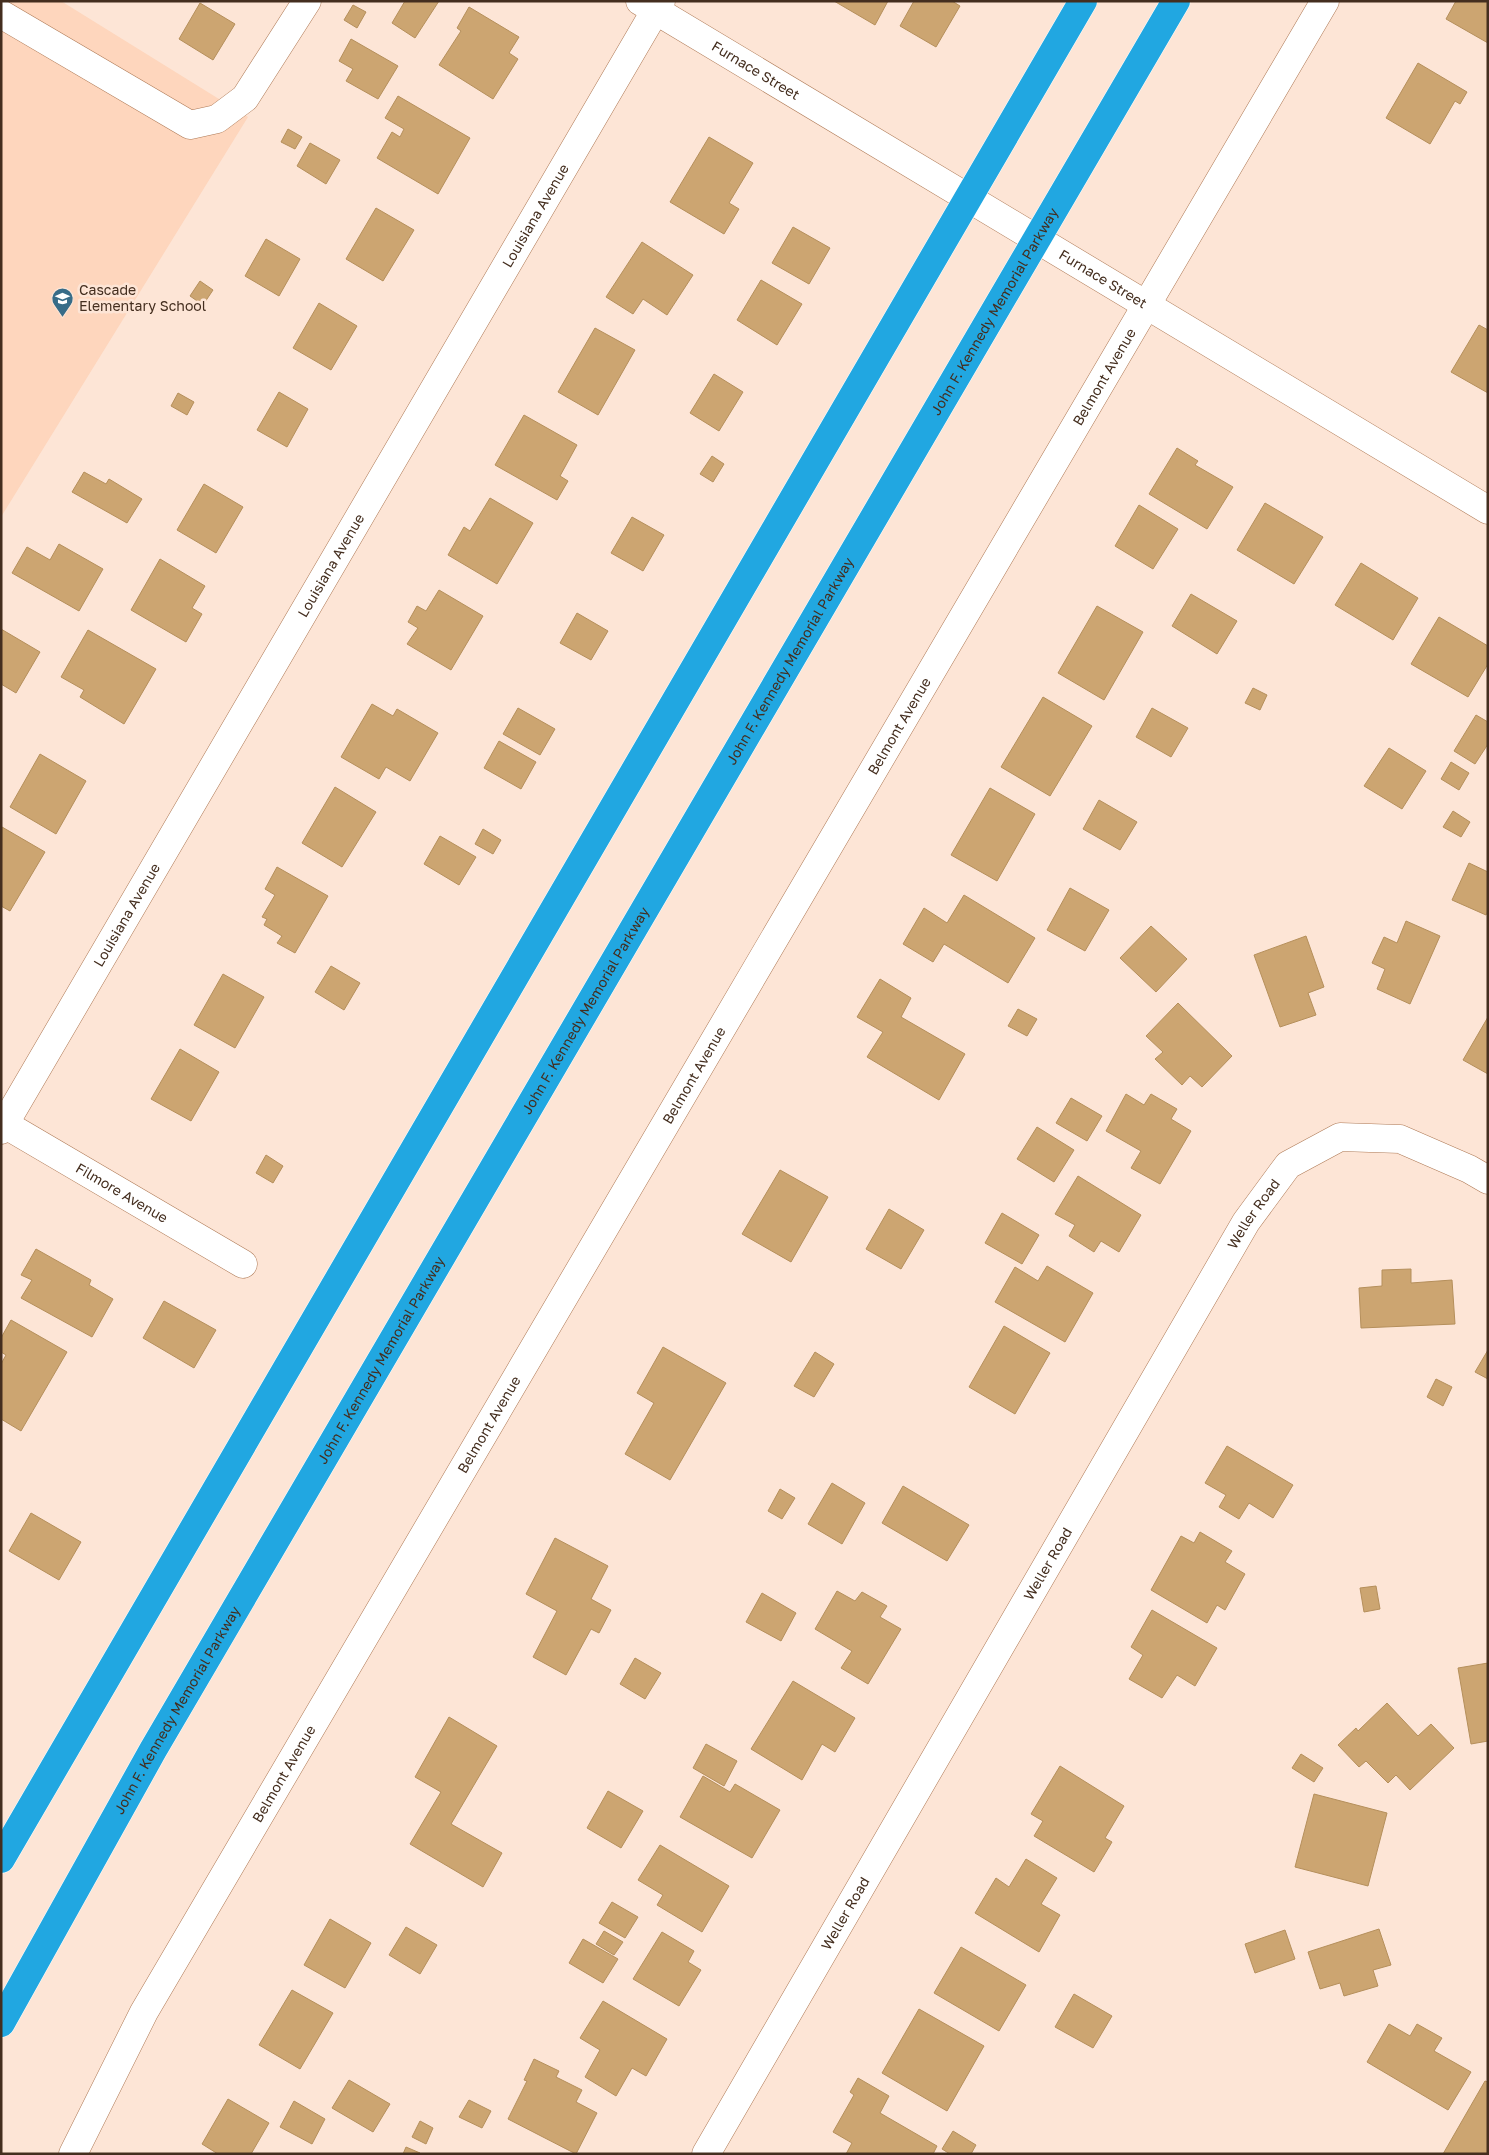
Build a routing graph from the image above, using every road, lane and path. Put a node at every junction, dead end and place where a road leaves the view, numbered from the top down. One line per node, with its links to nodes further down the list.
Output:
1 (307, 1): 6 (street)
2 (1083, 1): 7 (highway)
3 (1176, 1): 8 (highway, John F. Kennedy Memorial Parkway)
4 (1325, 1): 9 (street, Belmont Avenue)
5 (652, 4): 7 (street, Furnace Street); 11 (street, Louisiana Avenue)
6 (1, 14)
7 (968, 198): 8 (street, Furnace Street); 14 (highway)
8 (1037, 239): 9 (street, Furnace Street); 15 (highway, John F. Kennedy Memorial Parkway)
9 (1147, 305): 10 (street, Furnace Street); 16 (street, Belmont Avenue)
10 (1488, 510)
11 (2, 1126): 13 (street, Filmore Avenue)
12 (1488, 1180): 17 (street, Weller Road)
13 (243, 1264)
14 (1, 1859)
15 (1, 2023)
16 (73, 2154)
17 (706, 2154)

